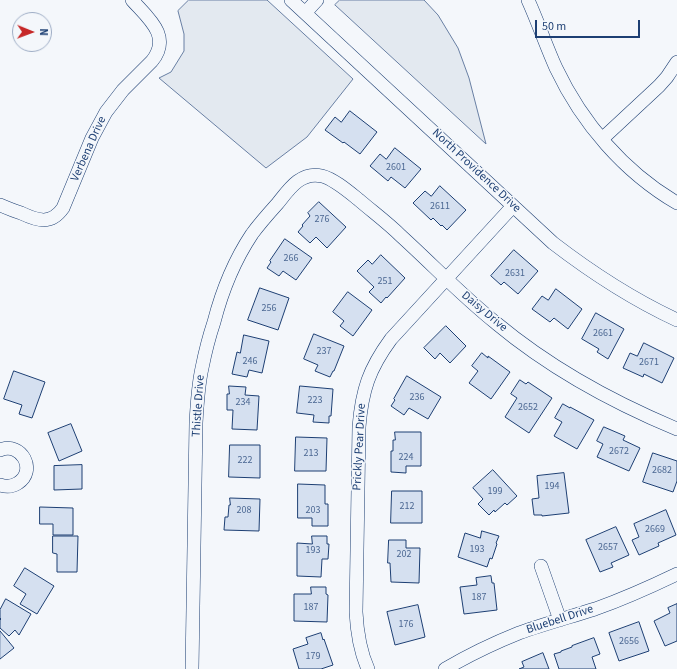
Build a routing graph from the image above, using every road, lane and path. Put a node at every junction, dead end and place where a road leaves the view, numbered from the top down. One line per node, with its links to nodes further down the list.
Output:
1 (132, 0): 10 (street, Verbena Drive)
2 (291, 0): 5 (street, North Providence Drive)
3 (317, 0): 5 (street)
4 (528, 0): 7 (street)
5 (305, 13): 11 (street, North Providence Drive)
6 (677, 62): 7 (street)
7 (602, 139): 9 (street)
8 (308, 176): 12 (street, Daisy Drive); 20 (street, Thistle Drive)
9 (677, 203)
10 (0, 205)
11 (513, 206): 12 (street, Prickly Pear Drive); 13 (street, North Providence Drive)
12 (446, 279): 14 (street, Daisy Drive); 21 (street, Prickly Pear Drive)
13 (677, 320)
14 (677, 429)
15 (0, 450): 16 (street)
16 (0, 485)
17 (541, 566): 19 (street)
18 (677, 574): 19 (street, Bluebell Drive)
19 (560, 620): 22 (street, Bluebell Drive)
20 (192, 669)
21 (368, 669)
22 (445, 669)

